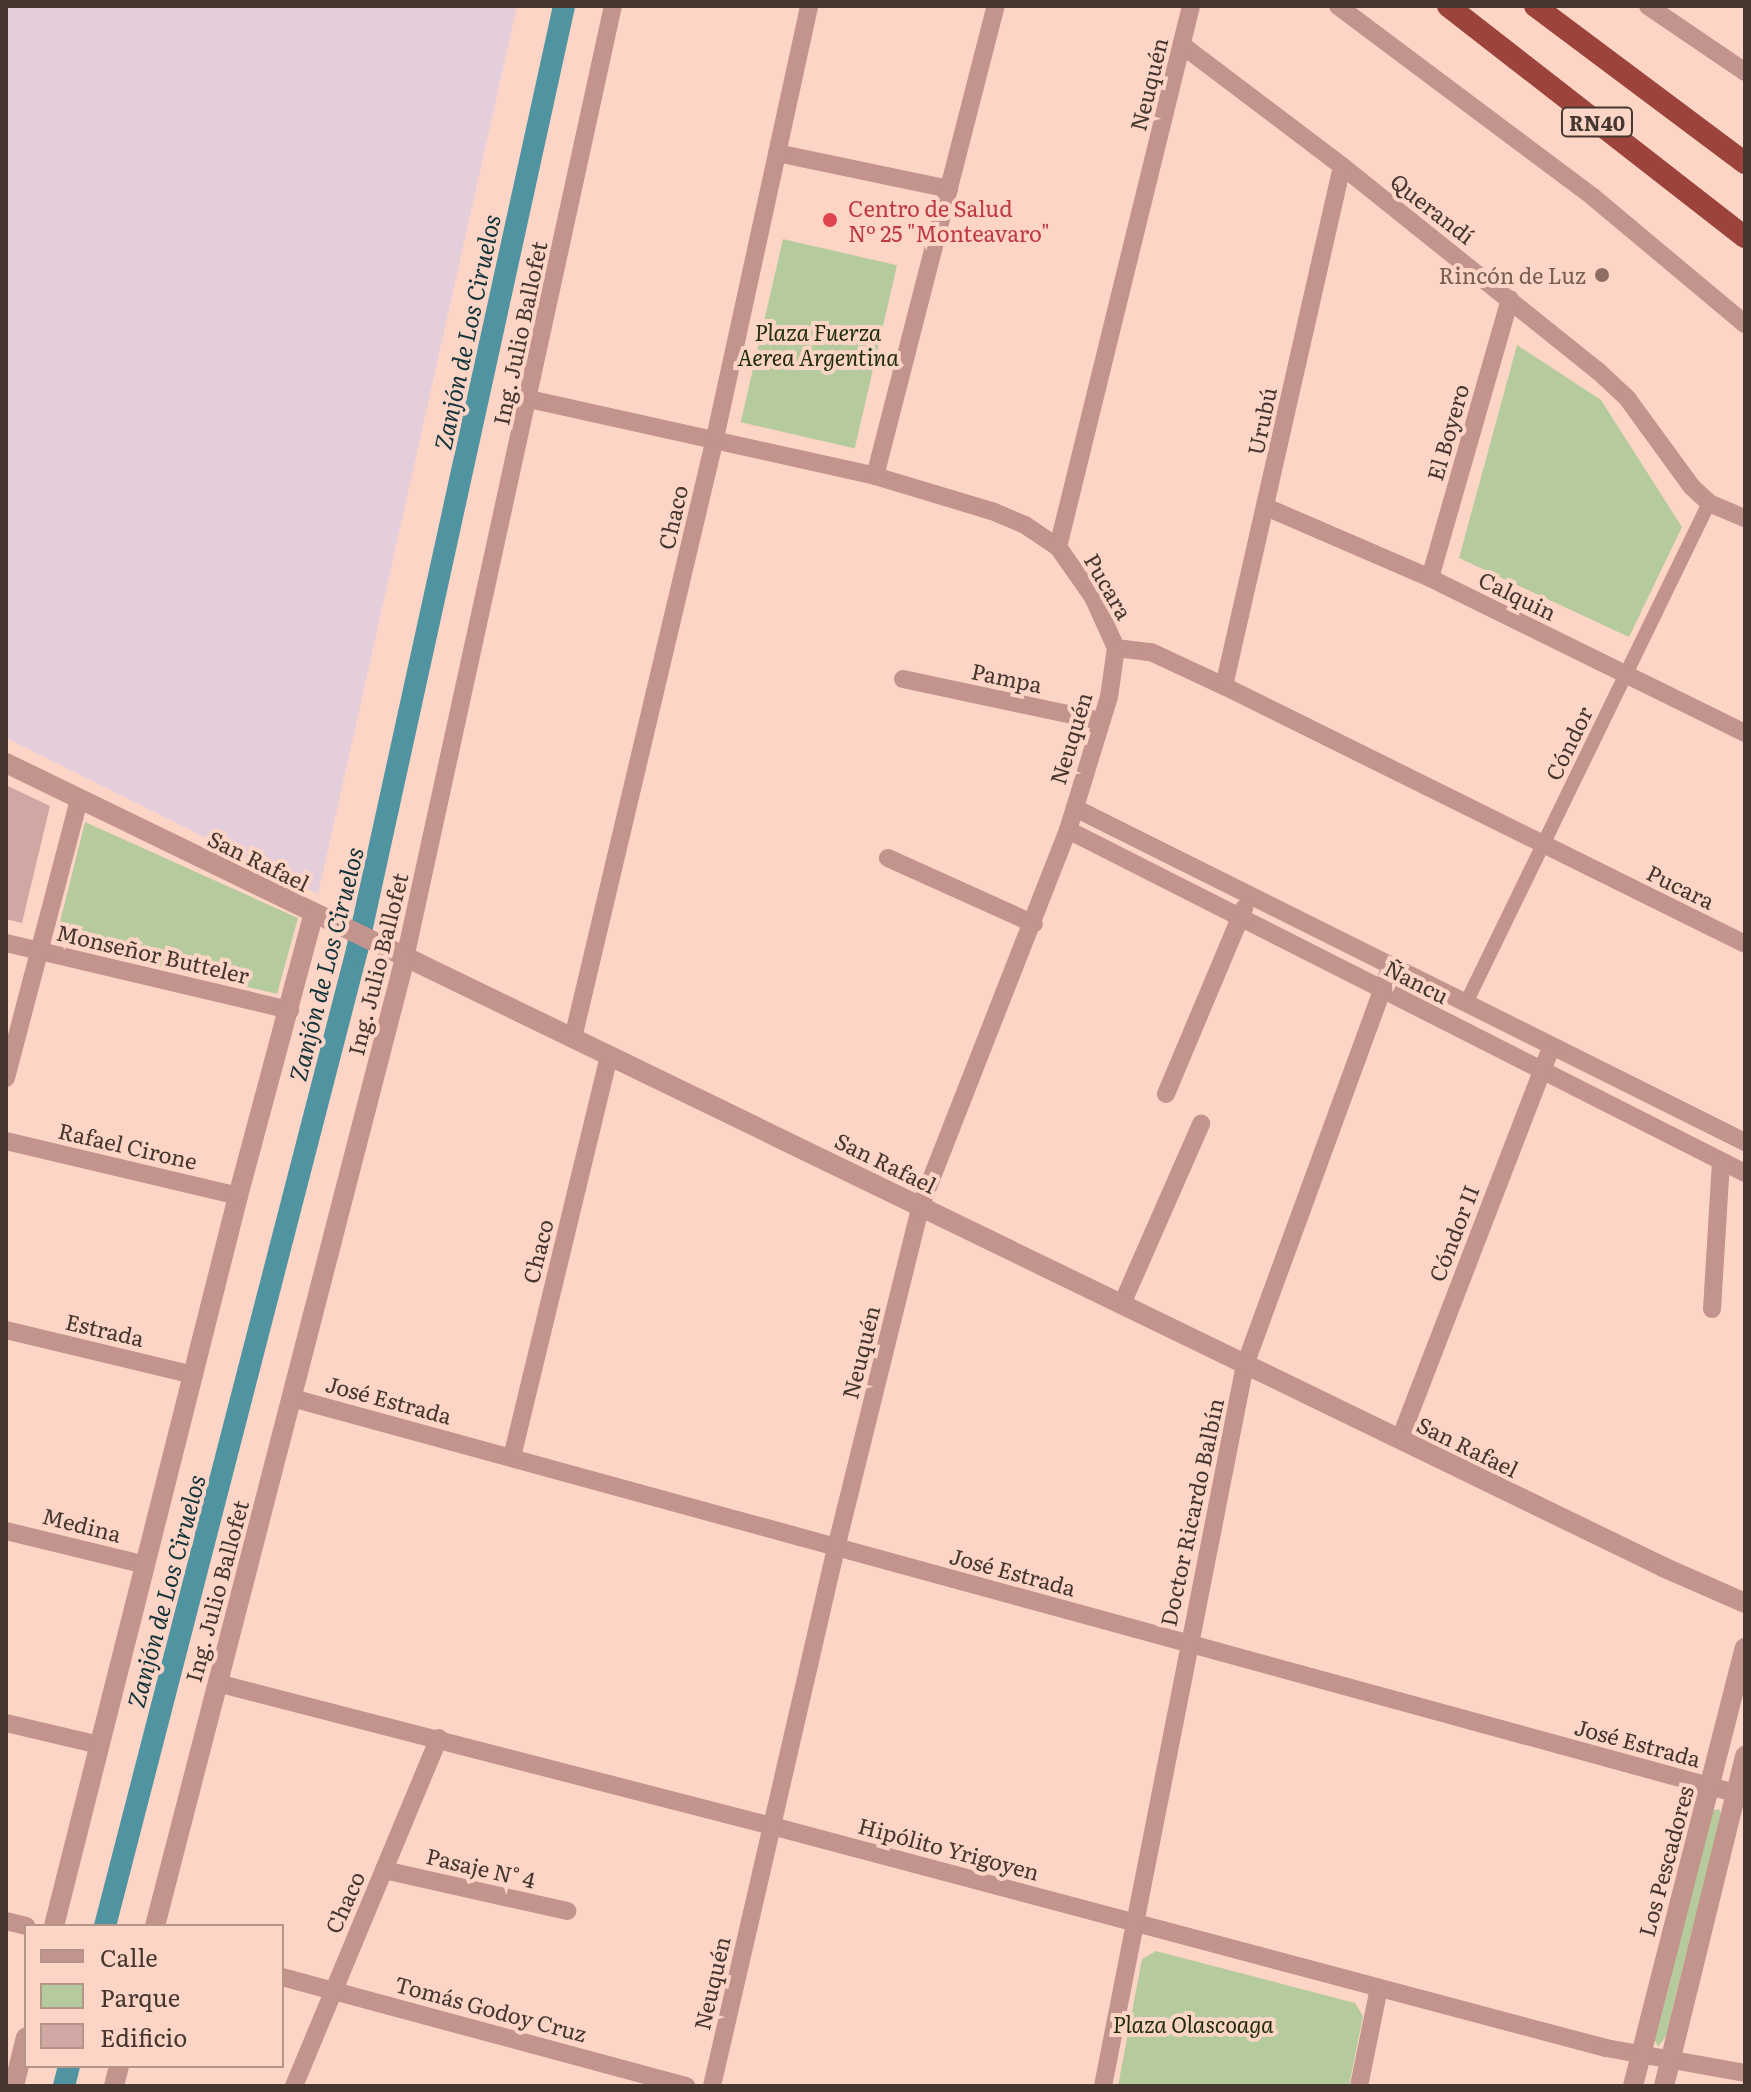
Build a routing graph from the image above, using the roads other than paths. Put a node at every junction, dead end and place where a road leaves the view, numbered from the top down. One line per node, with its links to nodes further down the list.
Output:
1 (613, 6): 18 (street, Ing. Julio Ballofet)
2 (809, 6): 11 (street, Chaco)
3 (996, 6): 14 (street)
4 (1191, 6): 9 (street, Neuquén)
5 (1338, 6): 17 (street)
6 (1448, 6): 15 (highway, RN40)
7 (1535, 6): 12 (highway, RN40)
8 (1648, 6): 10 (street)
9 (1182, 45): 13 (street, Querandí); 24 (street, Neuquén)
10 (1745, 72)
11 (777, 153): 14 (street); 19 (street, Chaco)
12 (1745, 163)
13 (1342, 166): 16 (street, Querandí); 22 (street, Urubú)
14 (949, 189): 20 (street)
15 (1745, 237)
16 (1510, 299): 21 (street, Querandí); 25 (street, El Boyero)
17 (1745, 324)
18 (529, 399): 19 (street, Pucara); 45 (street, Ing. Julio Ballofet)
19 (715, 438): 20 (street, Pucara); 50 (street, Chaco)
20 (875, 476): 24 (street, Pucara)
21 (1709, 503): 23 (street, Querandí); 27 (street, Cóndor)
22 (1266, 507): 25 (street, Calquin); 29 (street, Urubú)
23 (1745, 518)
24 (1058, 547): 26 (street, Pucara)
25 (1430, 578): 27 (street, Calquin)
26 (1116, 648): 29 (street, Pucara); 30 (street, Neuquén)
27 (1625, 675): 31 (street, Calquin); 36 (street, Cóndor)
28 (903, 679): 30 (street, Pampa)
29 (1224, 686): 36 (street, Pucara)
30 (1101, 721): 34 (street, Neuquén)
31 (1745, 733)
32 (6, 763): 33 (street, San Rafael)
33 (79, 799): 39 (street, San Rafael); 44 (street)
34 (1075, 808): 35 (street, Neuquén); 38 (street, Ñancu)
35 (1068, 830): 40 (street, Ñancu); 41 (street, Neuquén)
36 (1543, 847): 43 (street, Pucara); 48 (street, Cóndor)
37 (888, 858): 41 (street)
38 (1249, 895): 40 (street); 46 (street, Ñancu)
39 (322, 917): 45 (street, San Rafael); 49 (street)
40 (1240, 917): 47 (street, Ñancu); 55 (street)
41 (1034, 924): 62 (street, Neuquén)
42 (6, 943): 44 (street, Monseñor Butteler)
43 (1745, 944)
44 (39, 951): 49 (street, Monseñor Butteler); 54 (street)
45 (397, 954): 50 (street, San Rafael); 68 (street, Ing. Julio Ballofet)
46 (1391, 965): 47 (street, Doctor Ricardo Balbín); 48 (street, Ñancu)
47 (1383, 990): 53 (street, Ñancu); 66 (street, Doctor Ricardo Balbín)
48 (1466, 1003): 51 (street, Ñancu)
49 (290, 1010): 61 (street)
50 (573, 1038): 52 (street, San Rafael)
51 (1552, 1046): 53 (street, Cóndor II); 58 (street, Ñancu)
52 (609, 1056): 62 (street, San Rafael); 70 (street, Chaco)
53 (1542, 1071): 59 (street, Ñancu); 69 (street, Cóndor II)
54 (6, 1078)
55 (1166, 1094)
56 (1201, 1124): 63 (street)
57 (6, 1141): 61 (street, Rafael Cirone)
58 (1745, 1142)
59 (1721, 1162): 60 (street, Ñancu); 64 (street)
60 (1745, 1173)
61 (238, 1196): 67 (street)
62 (921, 1205): 63 (street, San Rafael); 72 (street, Neuquén)
63 (1122, 1304): 66 (street, San Rafael)
64 (1712, 1309)
65 (6, 1330): 67 (street, Estrada)
66 (1245, 1365): 69 (street, San Rafael); 75 (street, Doctor Ricardo Balbín)
67 (194, 1375): 73 (street)
68 (292, 1398): 70 (street, José Estrada); 77 (street, Ing. Julio Ballofet)
69 (1400, 1439): 74 (street, San Rafael)
70 (512, 1457): 72 (street, José Estrada)
71 (6, 1531): 73 (street, Medina)
72 (836, 1548): 75 (street, José Estrada); 83 (street, Neuquén)
73 (146, 1565): 80 (street)
74 (1745, 1603)
75 (1188, 1644): 82 (street, José Estrada); 86 (street, Doctor Ricardo Balbín)
76 (1745, 1648): 82 (street, Los Pescadores)
77 (217, 1683): 79 (street, Hipólito Yrigoyen); 88 (street, Ing. Julio Ballofet)
78 (6, 1723): 80 (street)
79 (439, 1738): 83 (street, Hipólito Yrigoyen); 84 (street, Chaco)
80 (99, 1745): 87 (street)
81 (1745, 1756): 82 (street, Los Pescadores)
82 (1722, 1790): 93 (street, Los Pescadores); 94 (street, Los Pescadores)
83 (772, 1826): 86 (street, Hipólito Yrigoyen); 99 (street, Neuquén)
84 (384, 1870): 85 (street, Pasaje N° 4); 91 (street, Chaco)
85 (567, 1911)
86 (1134, 1922): 90 (street, Hipólito Yrigoyen); 100 (street, Doctor Ricardo Balbín)
87 (54, 1924)
88 (156, 1924)
89 (284, 1978): 91 (street, Tomás Godoy Cruz)
90 (1379, 1988): 93 (street, Hipólito Yrigoyen); 101 (street)
91 (331, 1990): 97 (street, Chaco); 98 (street, Tomás Godoy Cruz)
92 (24, 2045): 96 (street)
93 (1639, 2055): 94 (street, Hipólito Yrigoyen); 102 (street, Los Pescadores)
94 (1669, 2060): 95 (street, Hipólito Yrigoyen); 103 (street, Los Pescadores)
95 (1745, 2073)
96 (14, 2086)
97 (294, 2086)
98 (687, 2086)
99 (712, 2086)
100 (1103, 2086)
101 (1359, 2086)
102 (1633, 2086)
103 (1664, 2086)

